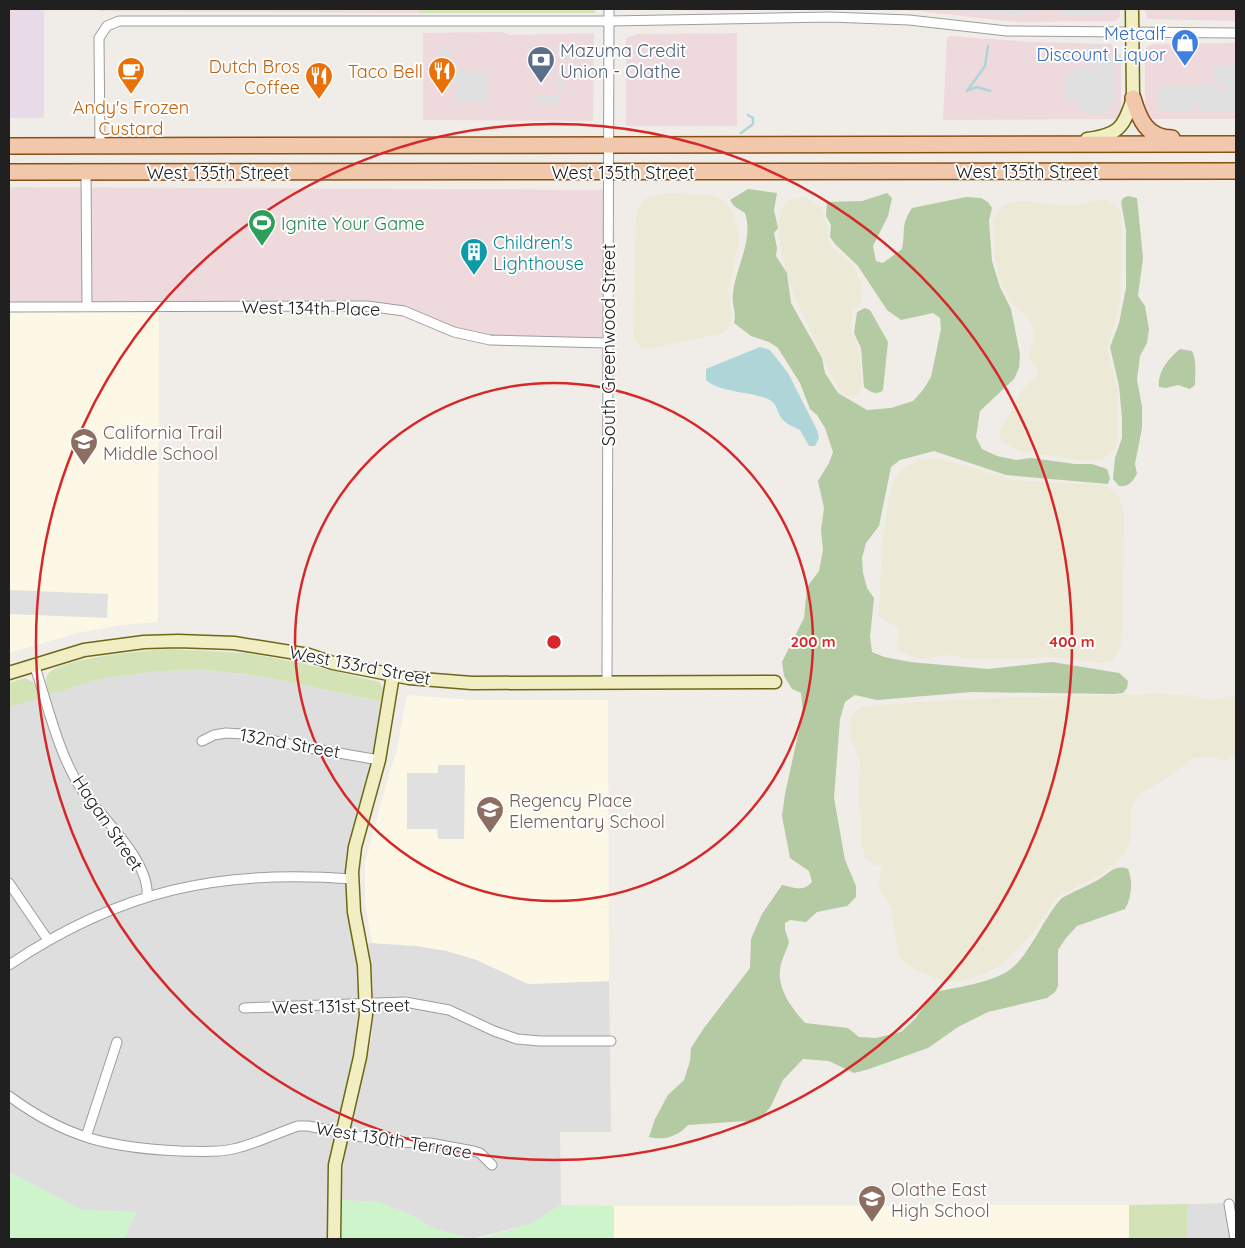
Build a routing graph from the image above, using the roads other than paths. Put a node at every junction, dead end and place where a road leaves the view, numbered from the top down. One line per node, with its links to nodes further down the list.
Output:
1 (609, 9): 3 (street, South Greenwood Street)
2 (1132, 9): 4 (street)
3 (609, 21): 4 (street); 9 (street); 10 (street, South Greenwood Street)
4 (1132, 33): 5 (street); 6 (street)
5 (1236, 33)
6 (1133, 98): 7 (main road); 11 (street)
7 (1236, 138)
8 (1236, 144): 11 (main road, West 135th Street)
9 (100, 145): 10 (main road, West 135th Street); 12 (main road, West 135th Street)
10 (608, 145): 11 (main road, West 135th Street); 16 (street, South Greenwood Street)
11 (1072, 145)
12 (9, 146)
13 (1236, 171): 16 (main road, West 135th Street)
14 (9, 172): 15 (main road, West 135th Street)
15 (86, 172): 16 (main road, West 135th Street); 18 (street)
16 (608, 172): 19 (street, South Greenwood Street)
17 (9, 307): 18 (street, West 134th Place)
18 (87, 307): 19 (street, West 134th Place)
19 (608, 343): 23 (street, South Greenwood Street)
20 (34, 664): 21 (street, West 133rd Street); 22 (street, West 133rd Street); 29 (street, Hagan Street)
21 (9, 673)
22 (393, 675): 23 (street, West 133rd Street); 26 (street)
23 (607, 681): 24 (street, West 133rd Street)
24 (775, 682)
25 (202, 742): 26 (street, 132nd Street)
26 (379, 760): 27 (street)
27 (352, 879): 29 (street); 32 (street)
28 (9, 883): 30 (street)
29 (147, 896): 30 (street)
30 (48, 940): 31 (street)
31 (9, 965)
32 (366, 1004): 33 (street, West 131st Street); 34 (street, West 131st Street); 37 (street)
33 (244, 1008)
34 (610, 1041)
35 (117, 1042): 38 (street)
36 (9, 1096): 38 (street, West 130th Terrace)
37 (341, 1132): 38 (street, West 130th Terrace); 39 (street, West 130th Terrace); 41 (street)
38 (86, 1137)
39 (492, 1165)
40 (1229, 1204): 42 (street)
41 (334, 1239)
42 (1235, 1239)

